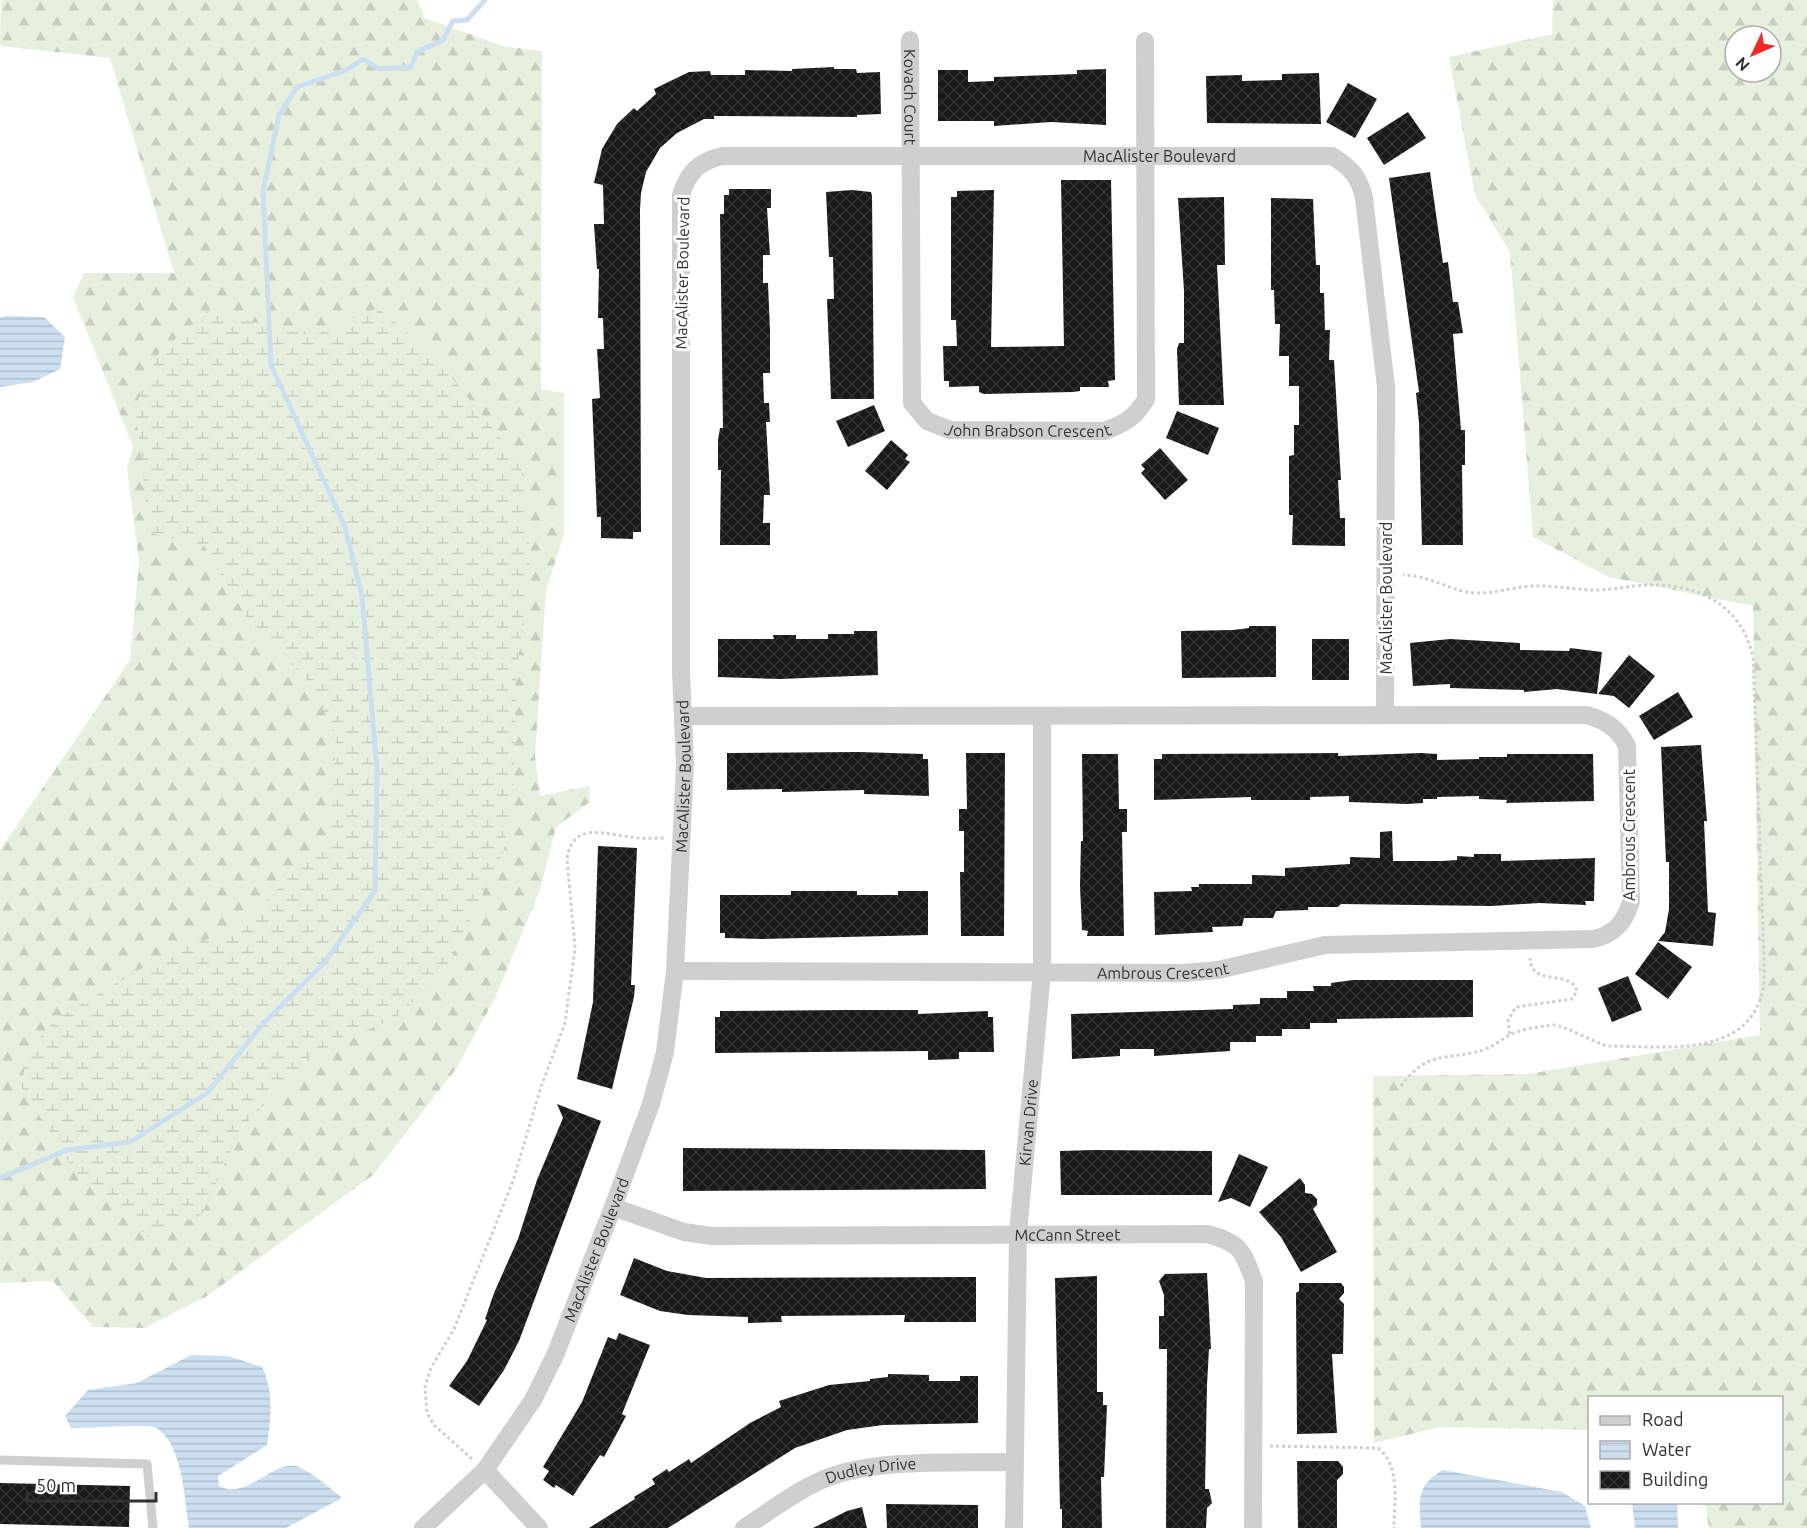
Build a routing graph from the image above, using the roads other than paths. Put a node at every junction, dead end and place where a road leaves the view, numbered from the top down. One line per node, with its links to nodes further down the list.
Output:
1 (910, 40): 3 (street, Kovach Court)
2 (1145, 41): 4 (street, John Brabson Crescent)
3 (910, 155): 4 (street, MacAlister Boulevard); 4 (street, John Brabson Crescent); 6 (street, MacAlister Boulevard)
4 (1145, 157): 5 (street, MacAlister Boulevard)
5 (1385, 715): 7 (street, Ambrous Crescent); 9 (street, Ambrous Crescent)
6 (684, 716): 7 (street, Ambrous Crescent); 8 (street, MacAlister Boulevard)
7 (1042, 716): 9 (street, Kirvan Drive)
8 (675, 971): 9 (street, Ambrous Crescent); 10 (street, MacAlister Boulevard)
9 (1042, 972): 11 (street, Kirvan Drive)
10 (613, 1207): 11 (street, McCann Street); 14 (street, MacAlister Boulevard)
11 (1018, 1233): 13 (street, Kirvan Drive); 20 (street, McCann Street)
12 (0, 1460): 15 (lane)
13 (1013, 1462): 18 (street, Dudley Drive); 19 (street, Kirvan Drive)
14 (485, 1470): 16 (street, MacAlister Boulevard); 17 (street)
15 (153, 1528)
16 (423, 1528)
17 (539, 1528)
18 (744, 1528)
19 (1014, 1528)
20 (1253, 1528)

